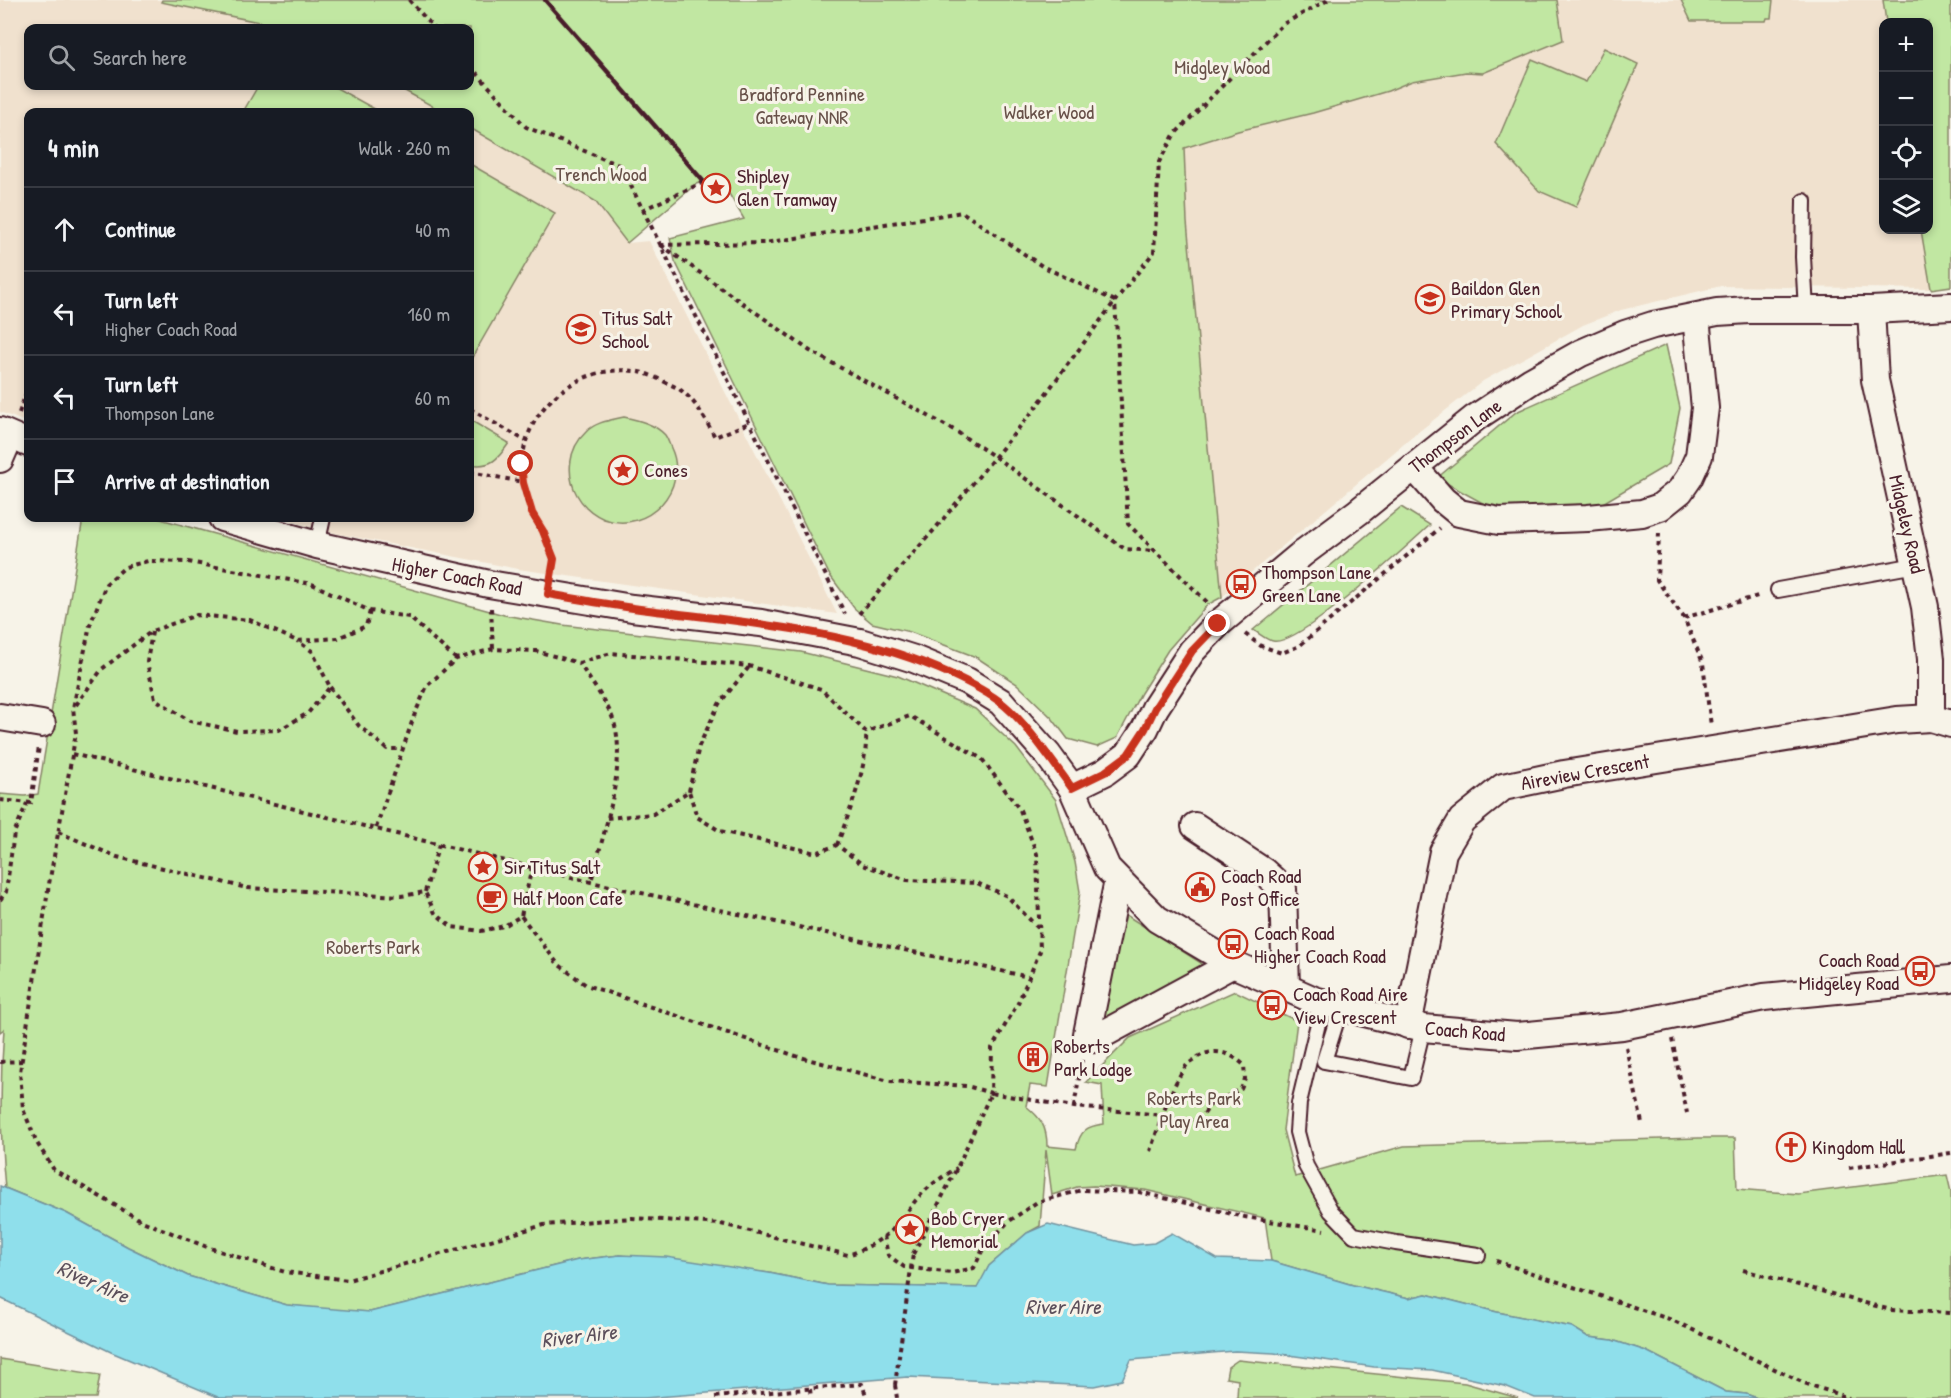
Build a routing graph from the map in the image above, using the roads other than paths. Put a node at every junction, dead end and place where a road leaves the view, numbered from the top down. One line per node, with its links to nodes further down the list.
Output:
1 (1804, 201): 3 (lane)
2 (1951, 306): 4 (street, Thompson Lane)
3 (1806, 310): 4 (street, Thompson Lane); 5 (street, Thompson Lane)
4 (1871, 310): 12 (street, Midgeley Road)
5 (1696, 317): 8 (street, Thompson Lane); 8 (street)
6 (13, 437): 7 (street)
7 (0, 459)
8 (1414, 467): 17 (street, Thompson Lane)
9 (236, 522): 11 (street, Higher Coach Road)
10 (322, 522): 11 (lane)
11 (317, 545): 17 (street, Higher Coach Road)
12 (1916, 565): 13 (lane); 15 (street, Midgeley Road)
13 (1778, 590)
14 (0, 717): 16 (street)
15 (1941, 721): 25 (street, Aireview Crescent)
16 (42, 724)
17 (1072, 788): 19 (street, Coach Road)
18 (1195, 826): 22 (street)
19 (1118, 880): 20 (street, Coach Road); 20 (street)
20 (1233, 964): 22 (street, Coach Road)
21 (1951, 979): 25 (street, Coach Road)
22 (1286, 987): 23 (street, Coach Road)
23 (1314, 1000): 24 (street, Coach Road); 26 (lane)
24 (1341, 1007): 25 (street, Coach Road); 25 (lane)
25 (1416, 1026)
26 (1478, 1255)

